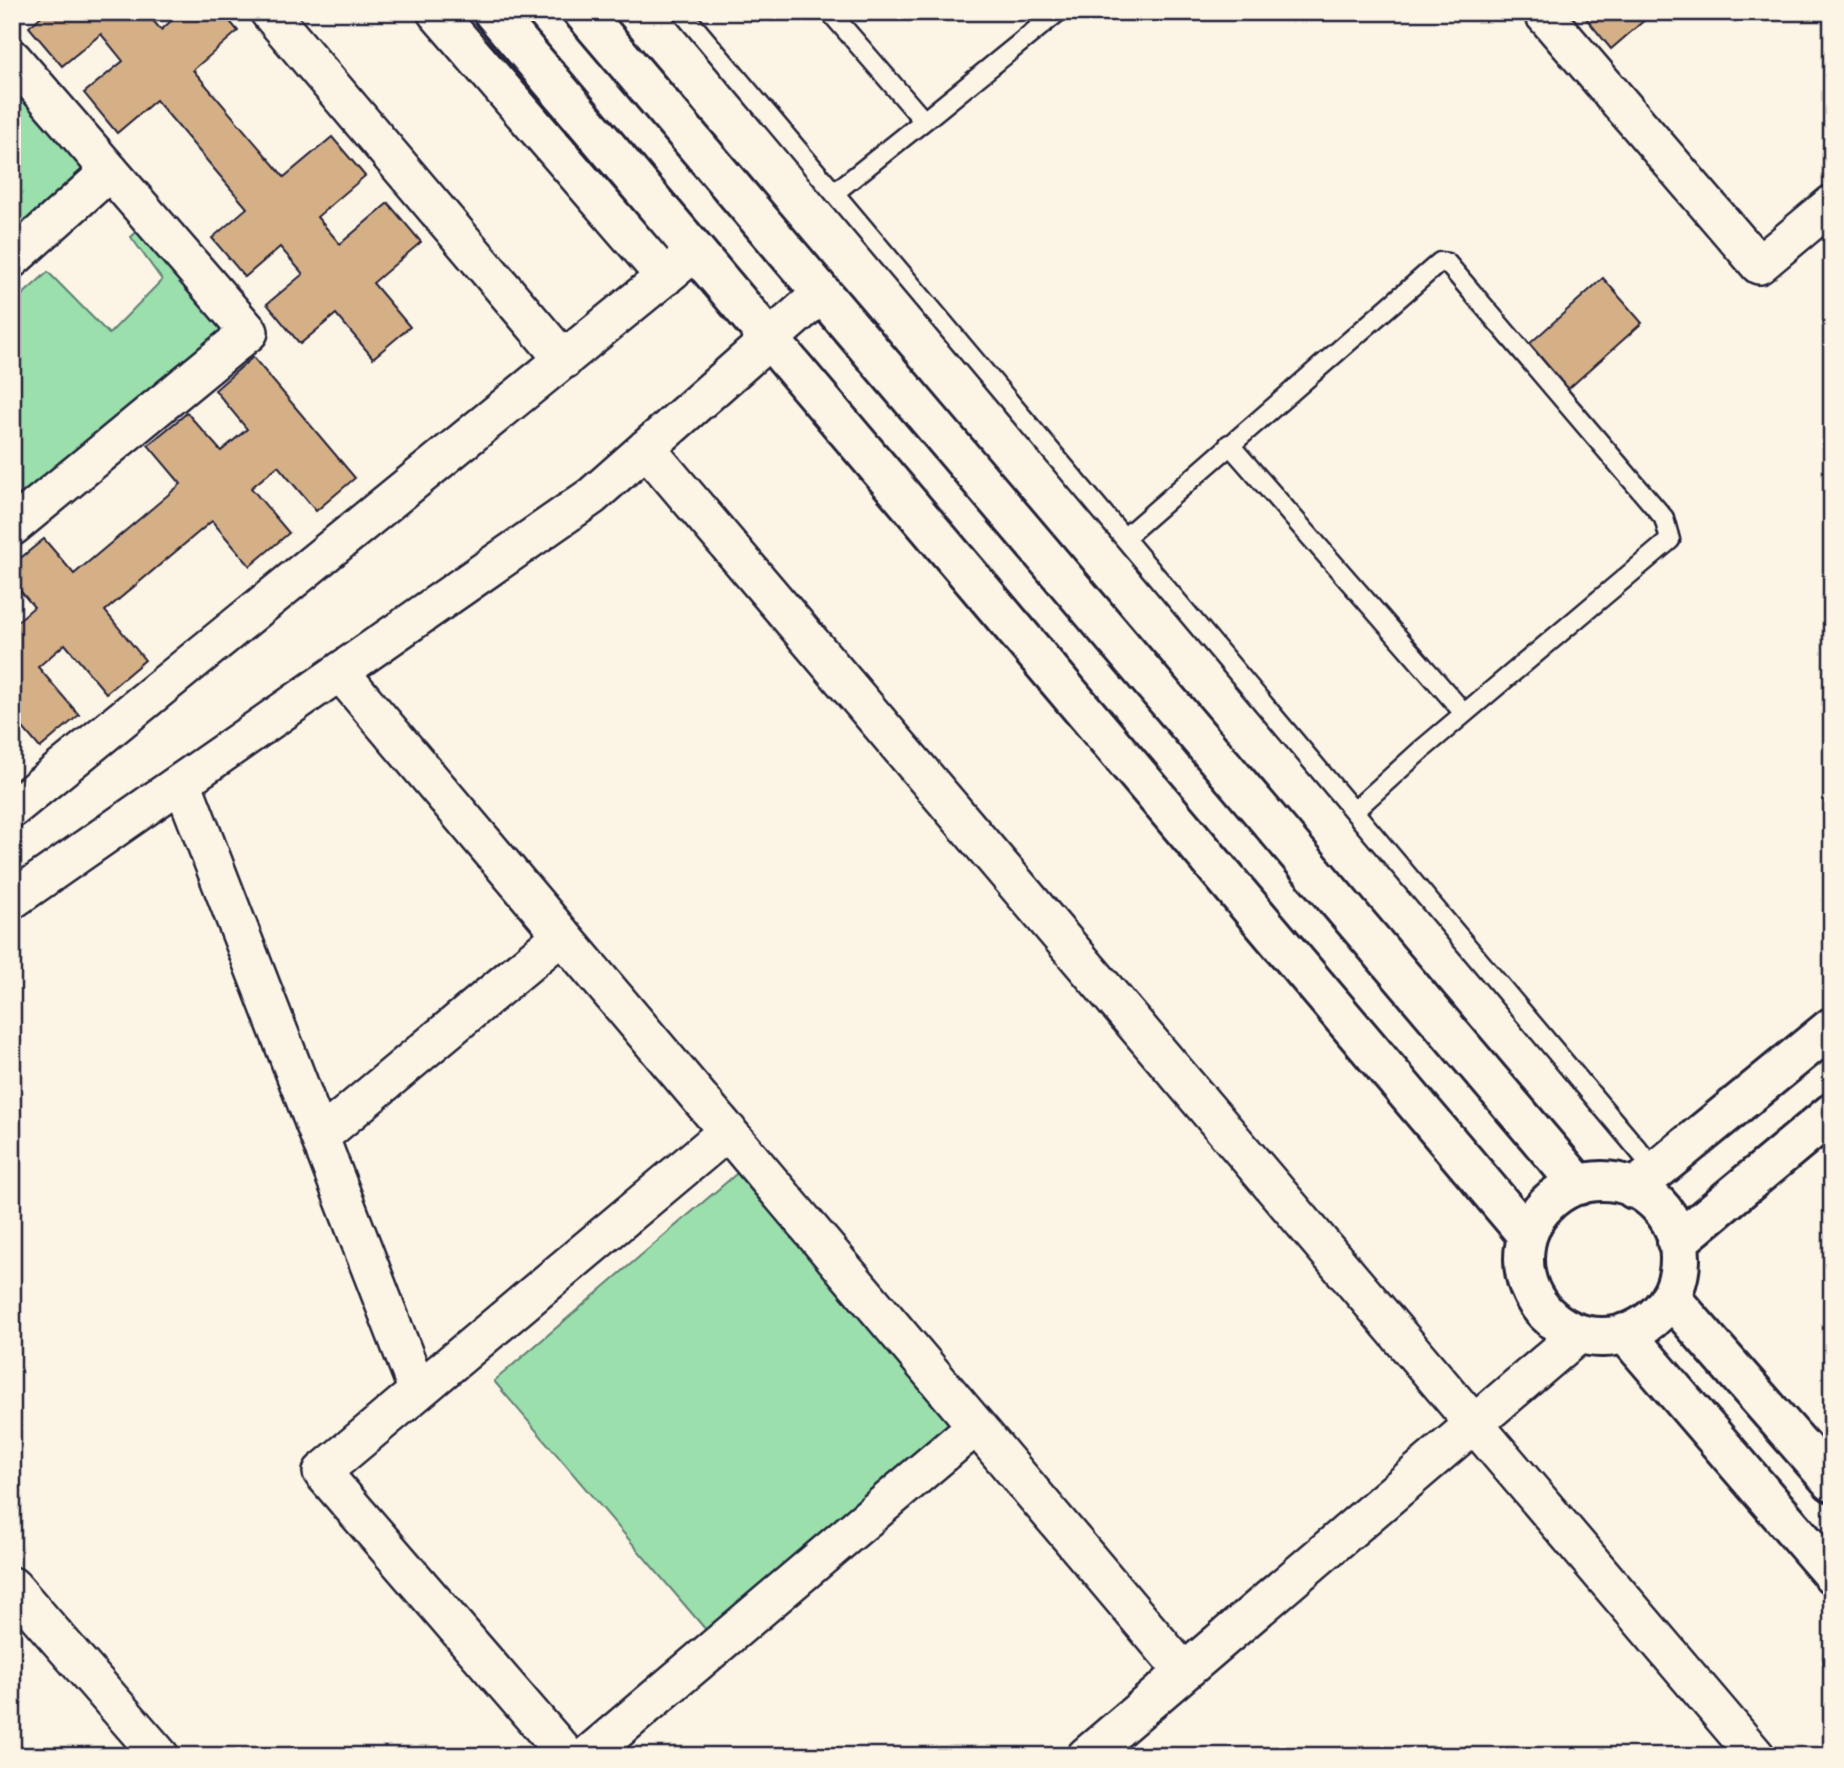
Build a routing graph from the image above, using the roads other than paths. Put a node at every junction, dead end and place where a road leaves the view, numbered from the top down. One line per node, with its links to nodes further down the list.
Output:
1 (269, 12): 19 (street)
2 (436, 12): 16 (street)
3 (493, 12): 14 (street)
4 (583, 12): 17 (street)
5 (682, 12): 12 (lane)
6 (830, 12): 10 (lane)
7 (1058, 12): 10 (lane)
8 (1542, 12): 13 (street)
9 (12, 58): 11 (street)
10 (924, 121): 12 (lane)
11 (110, 171): 15 (street); 22 (street)
12 (834, 193): 23 (lane)
13 (1832, 204)
14 (695, 252): 16 (street); 18 (street)
15 (12, 260)
16 (665, 277): 19 (street)
17 (822, 293): 18 (street); 36 (street)
18 (769, 340): 21 (street); 37 (street)
19 (564, 360): 27 (street)
20 (1229, 444): 23 (lane); 25 (lane); 25 (lane)
21 (646, 448): 24 (street); 43 (street)
22 (12, 527)
23 (1124, 538): 28 (lane)
24 (340, 672): 26 (street); 30 (street)
25 (1464, 713): 28 (lane)
26 (182, 782): 29 (street); 34 (street)
27 (12, 808)
28 (1354, 811): 35 (lane)
29 (12, 900)
30 (562, 935): 33 (street); 34 (street)
31 (1832, 1027): 35 (street)
32 (1832, 1113): 38 (street)
33 (728, 1131): 42 (street); 44 (street)
34 (320, 1137): 42 (street)
35 (1645, 1180): 36 (street); 38 (street)
36 (1579, 1185): 37 (street)
37 (1527, 1235): 41 (street)
38 (1677, 1242): 39 (street)
39 (1670, 1297): 40 (street); 45 (street)
40 (1625, 1333): 41 (street); 46 (street)
41 (1578, 1335): 43 (street)
42 (418, 1391): 50 (street)
43 (1474, 1423): 48 (street); 53 (street)
44 (976, 1426): 48 (street); 51 (street)
45 (1832, 1482)
46 (1832, 1574)
47 (12, 1586): 49 (street)
48 (1184, 1672): 52 (street)
49 (160, 1756)
50 (567, 1756)
51 (587, 1756)
52 (1086, 1756)
53 (1756, 1756)

